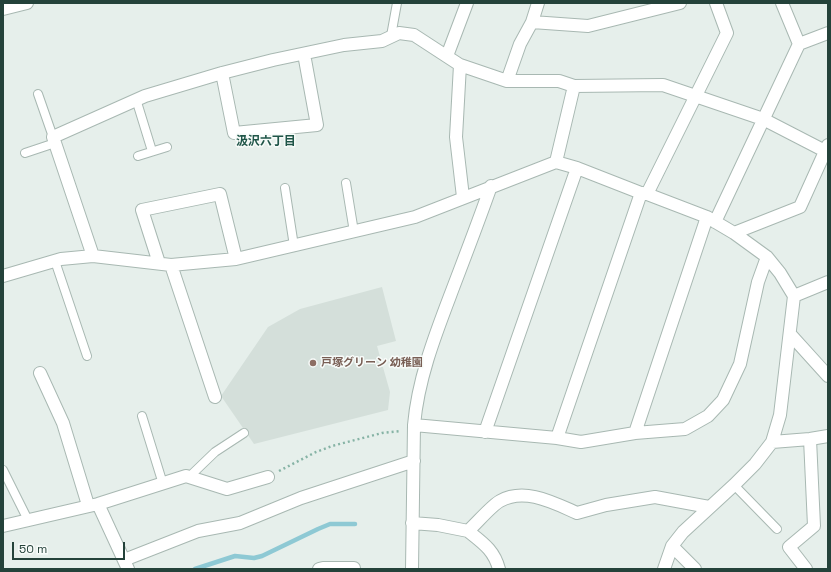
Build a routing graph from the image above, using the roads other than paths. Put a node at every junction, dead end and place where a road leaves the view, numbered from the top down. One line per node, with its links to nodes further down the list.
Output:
1 (28, 3): 8 (street)
2 (397, 3): 11 (lane)
3 (467, 3): 14 (street)
4 (538, 3): 9 (street)
5 (680, 3): 9 (street)
6 (716, 3): 20 (street)
7 (782, 3): 12 (street)
8 (3, 9)
9 (532, 22): 17 (street)
10 (828, 32): 12 (street)
11 (391, 36): 13 (street); 14 (street)
12 (799, 44): 22 (street)
13 (304, 54): 16 (street); 16 (street)
14 (447, 56): 15 (street)
15 (460, 64): 17 (street); 35 (street)
16 (222, 73): 21 (street)
17 (507, 81): 18 (street)
18 (574, 86): 20 (street); 29 (street)
19 (38, 94): 23 (lane)
20 (696, 95): 22 (street); 34 (street)
21 (136, 99): 23 (street); 26 (lane)
22 (763, 119): 25 (street); 36 (street)
23 (54, 140): 27 (lane); 40 (street)
24 (167, 147): 26 (lane)
25 (827, 149): 38 (street)
26 (152, 151): 28 (lane)
27 (24, 153)
28 (138, 156)
29 (556, 162): 30 (street); 32 (street)
30 (577, 168): 34 (street); 56 (street)
31 (346, 184): 37 (lane)
32 (491, 186): 35 (street); 55 (street)
33 (285, 188): 39 (lane)
34 (644, 194): 36 (street); 60 (street)
35 (464, 197): 37 (street)
36 (711, 220): 38 (street); 58 (street)
37 (354, 232): 39 (street)
38 (734, 233): 41 (street)
39 (294, 246): 42 (street)
40 (93, 256): 43 (street); 44 (street)
41 (767, 257): 48 (street); 58 (street)
42 (236, 259): 44 (street); 45 (street)
43 (55, 261): 46 (street); 50 (lane)
44 (159, 263): 45 (street)
45 (171, 265): 53 (street)
46 (3, 276)
47 (828, 282): 48 (street)
48 (794, 296): 49 (street)
49 (790, 334): 52 (street); 62 (street)
50 (87, 356)
51 (40, 373): 69 (street)
52 (828, 376)
53 (215, 397)
54 (142, 416): 67 (lane)
55 (414, 425): 56 (street); 63 (street)
56 (485, 432): 60 (street)
57 (244, 433): 65 (lane)
58 (635, 433): 60 (street)
59 (828, 436): 61 (street)
60 (557, 438)
61 (810, 439): 62 (street); 84 (street)
62 (772, 442): 68 (street)
63 (414, 461): 72 (street); 77 (street)
64 (3, 470): 71 (lane)
65 (189, 477): 66 (street); 67 (street)
66 (268, 477)
67 (163, 484): 69 (street)
68 (734, 485): 70 (street); 74 (lane)
69 (93, 504): 71 (street); 77 (street)
70 (709, 507): 75 (street); 76 (street)
71 (28, 520): 73 (street)
72 (412, 523): 75 (street); 80 (street)
73 (3, 526)
74 (777, 529)
75 (468, 531): 81 (street)
76 (672, 546): 82 (street); 83 (street)
77 (126, 564)
78 (319, 569): 79 (street)
79 (354, 569)
80 (412, 569)
81 (499, 569)
82 (664, 569)
83 (695, 569)
84 (806, 569)

